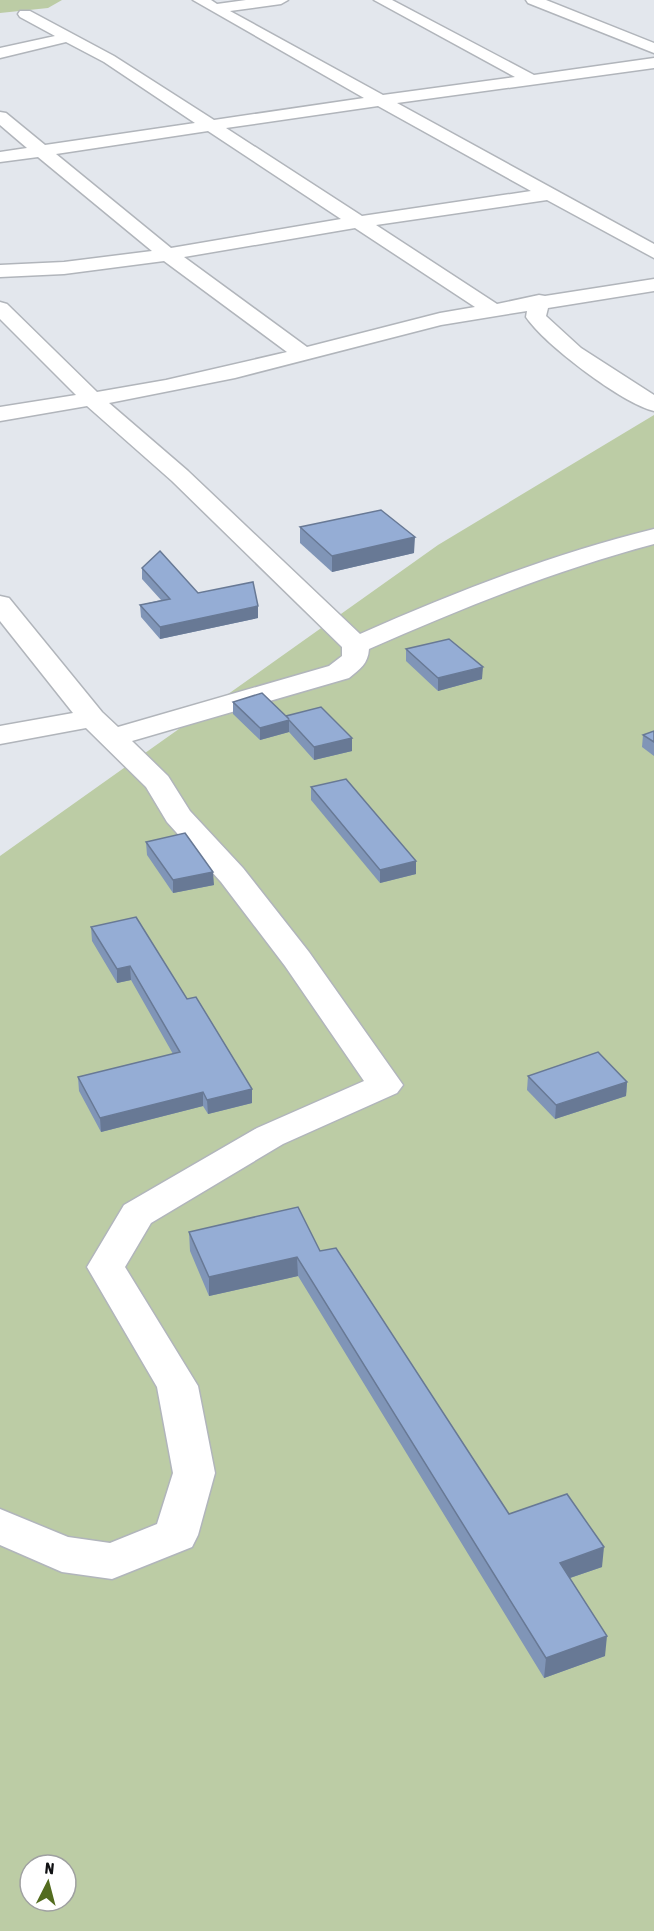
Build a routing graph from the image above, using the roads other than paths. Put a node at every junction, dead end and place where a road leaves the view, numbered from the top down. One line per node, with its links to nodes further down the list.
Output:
1 (200, 0): 5 (street)
2 (281, 0): 5 (street)
3 (381, 0): 11 (street)
4 (533, 0): 8 (street)
5 (216, 8): 12 (street)
6 (25, 14): 7 (street)
7 (69, 37): 9 (street); 14 (street)
8 (654, 48)
9 (0, 53)
10 (654, 63): 11 (street)
11 (532, 80): 12 (street)
12 (383, 100): 14 (street); 17 (street)
13 (0, 117): 15 (street)
14 (214, 126): 15 (street); 18 (street)
15 (42, 151): 16 (street); 20 (street)
16 (0, 157)
17 (549, 194): 18 (street); 19 (street)
18 (358, 222): 20 (street); 27 (street)
19 (654, 252)
20 (166, 254): 21 (street); 28 (street)
21 (47, 271): 22 (street); 23 (street)
22 (0, 272)
23 (0, 284)
24 (654, 285): 25 (street)
25 (538, 301): 27 (street); 30 (street)
26 (0, 308): 29 (street)
27 (491, 309): 28 (street)
28 (303, 354): 29 (street)
29 (93, 400): 31 (street); 34 (street)
30 (654, 404)
31 (0, 414)
32 (654, 536): 34 (street)
33 (0, 604): 35 (street)
34 (356, 645): 35 (street)
35 (102, 728): 36 (street); 37 (street)
36 (0, 735)
37 (0, 1526)

